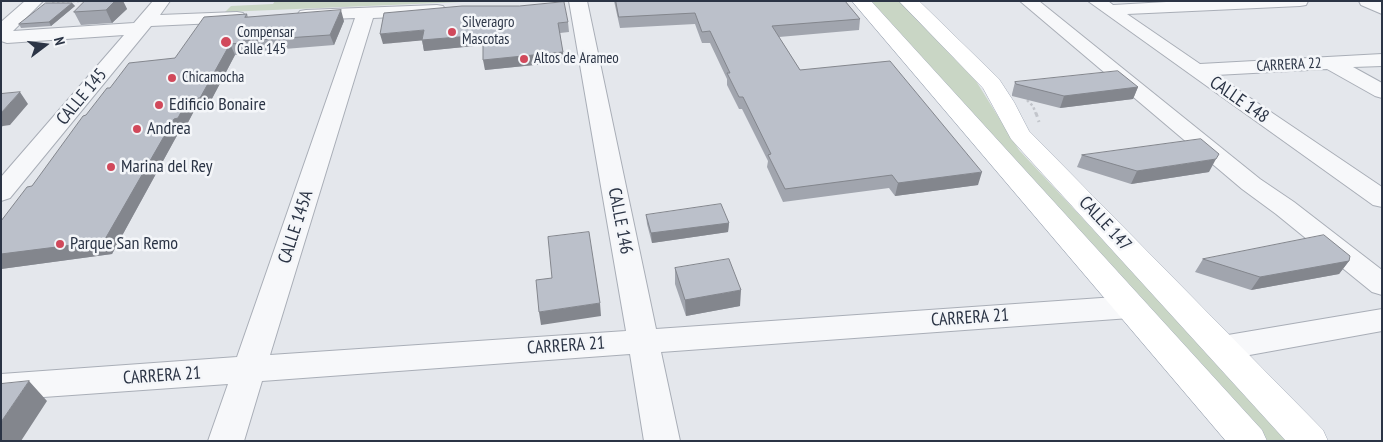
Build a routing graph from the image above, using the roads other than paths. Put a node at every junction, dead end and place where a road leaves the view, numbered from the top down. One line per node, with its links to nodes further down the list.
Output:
1 (34, 1): 15 (street)
2 (162, 1): 14 (street, CALLE 145)
3 (861, 1): 23 (main road, CALLE 147)
4 (908, 1): 26 (main road, CALLE 147)
5 (1028, 1): 22 (street)
6 (1300, 1): 8 (street)
7 (572, 4): 25 (street, CALLE 146)
8 (1103, 6): 18 (street, CALLE 148)
9 (453, 9): 10 (street)
10 (366, 12): 12 (street); 27 (street, CALLE 145A)
11 (80, 14): 15 (street)
12 (288, 15)
13 (250, 17): 14 (street)
14 (142, 25): 15 (street); 20 (street, CALLE 145)
15 (58, 33)
16 (1382, 60): 17 (street, CARRERA 22)
17 (1331, 63): 18 (street, CARRERA 22); 19 (street)
18 (1195, 70): 21 (street, CALLE 148)
19 (1382, 92)
20 (1, 193)
21 (1382, 199)
22 (1382, 286)
23 (1130, 306): 25 (street, CARRERA 21); 31 (main road, CALLE 147)
24 (1382, 320): 26 (street)
25 (643, 340): 27 (street, CARRERA 21); 30 (street, CALLE 146)
26 (1222, 348): 32 (main road, CALLE 147)
27 (249, 370): 28 (street, CARRERA 21); 29 (street, CALLE 145A)
28 (1, 387)
29 (226, 441)
30 (662, 441)
31 (1249, 441)
32 (1310, 441)

